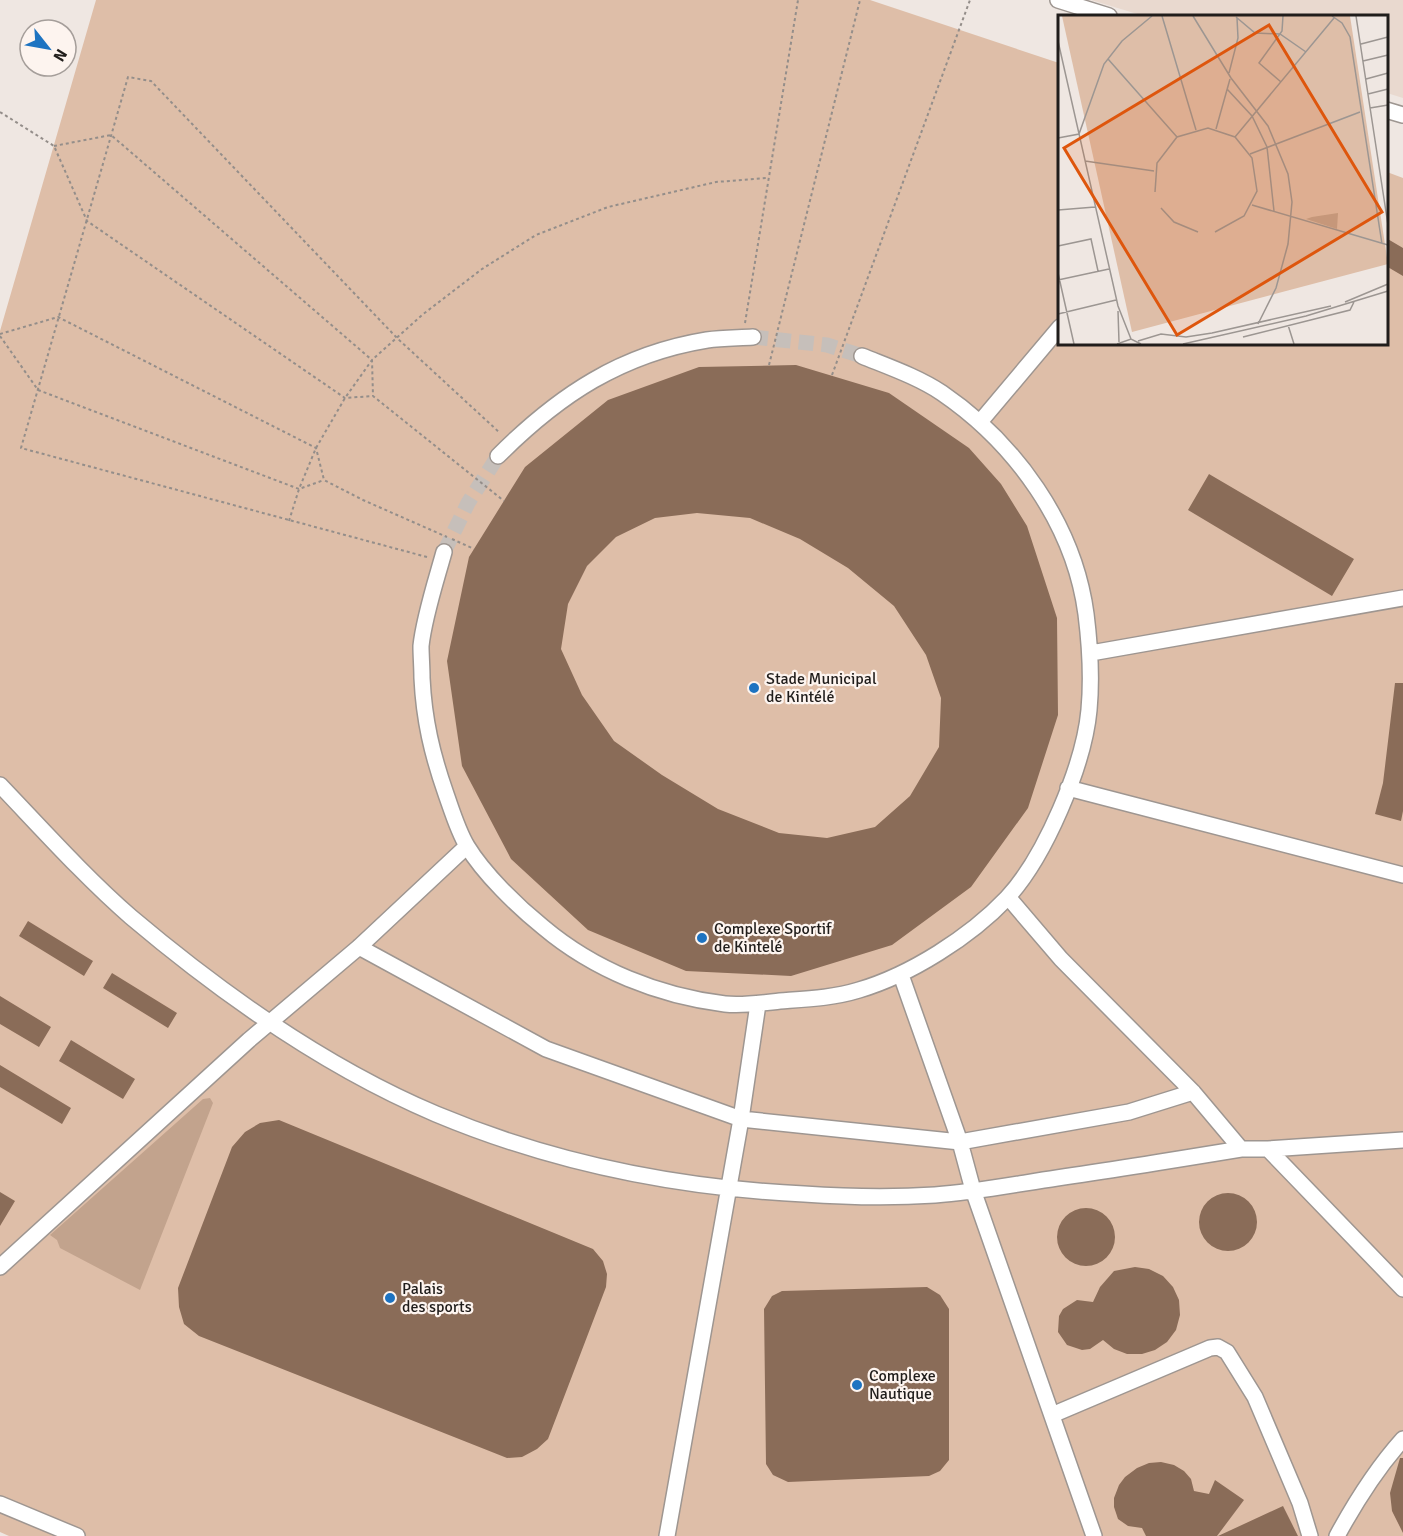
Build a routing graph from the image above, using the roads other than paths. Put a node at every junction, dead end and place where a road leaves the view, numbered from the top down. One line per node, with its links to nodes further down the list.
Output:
1 (1058, 0): 2 (street)
2 (1106, 15)
3 (1388, 111): 4 (street)
4 (1403, 115)
5 (1058, 328): 8 (street)
6 (748, 337): 9 (street)
7 (862, 356): 8 (street)
8 (980, 422): 12 (street)
9 (498, 456)
10 (442, 557): 15 (street)
11 (1403, 598): 12 (street)
12 (1091, 653): 14 (street)
13 (0, 785): 21 (street)
14 (1068, 788): 16 (street); 17 (street)
15 (467, 846): 18 (street); 20 (street)
16 (1403, 875)
17 (1008, 897): 19 (street); 22 (street)
18 (359, 947): 21 (street); 23 (street)
19 (901, 975): 20 (street); 25 (street)
20 (758, 1004): 23 (street)
21 (269, 1022): 28 (street); 30 (street)
22 (1193, 1092): 25 (street); 26 (street)
23 (741, 1119): 25 (street); 28 (street)
24 (1403, 1140): 27 (street)
25 (960, 1142): 29 (street)
26 (1241, 1149): 27 (street); 29 (street)
27 (1268, 1149): 31 (street)
28 (728, 1188): 29 (street); 36 (street)
29 (973, 1190): 32 (street)
30 (0, 1267)
31 (1403, 1289)
32 (1052, 1414): 37 (street); 38 (street)
33 (1403, 1439): 39 (street)
34 (0, 1504): 35 (street)
35 (78, 1536)
36 (667, 1536)
37 (1094, 1536)
38 (1310, 1536)
39 (1337, 1536)

